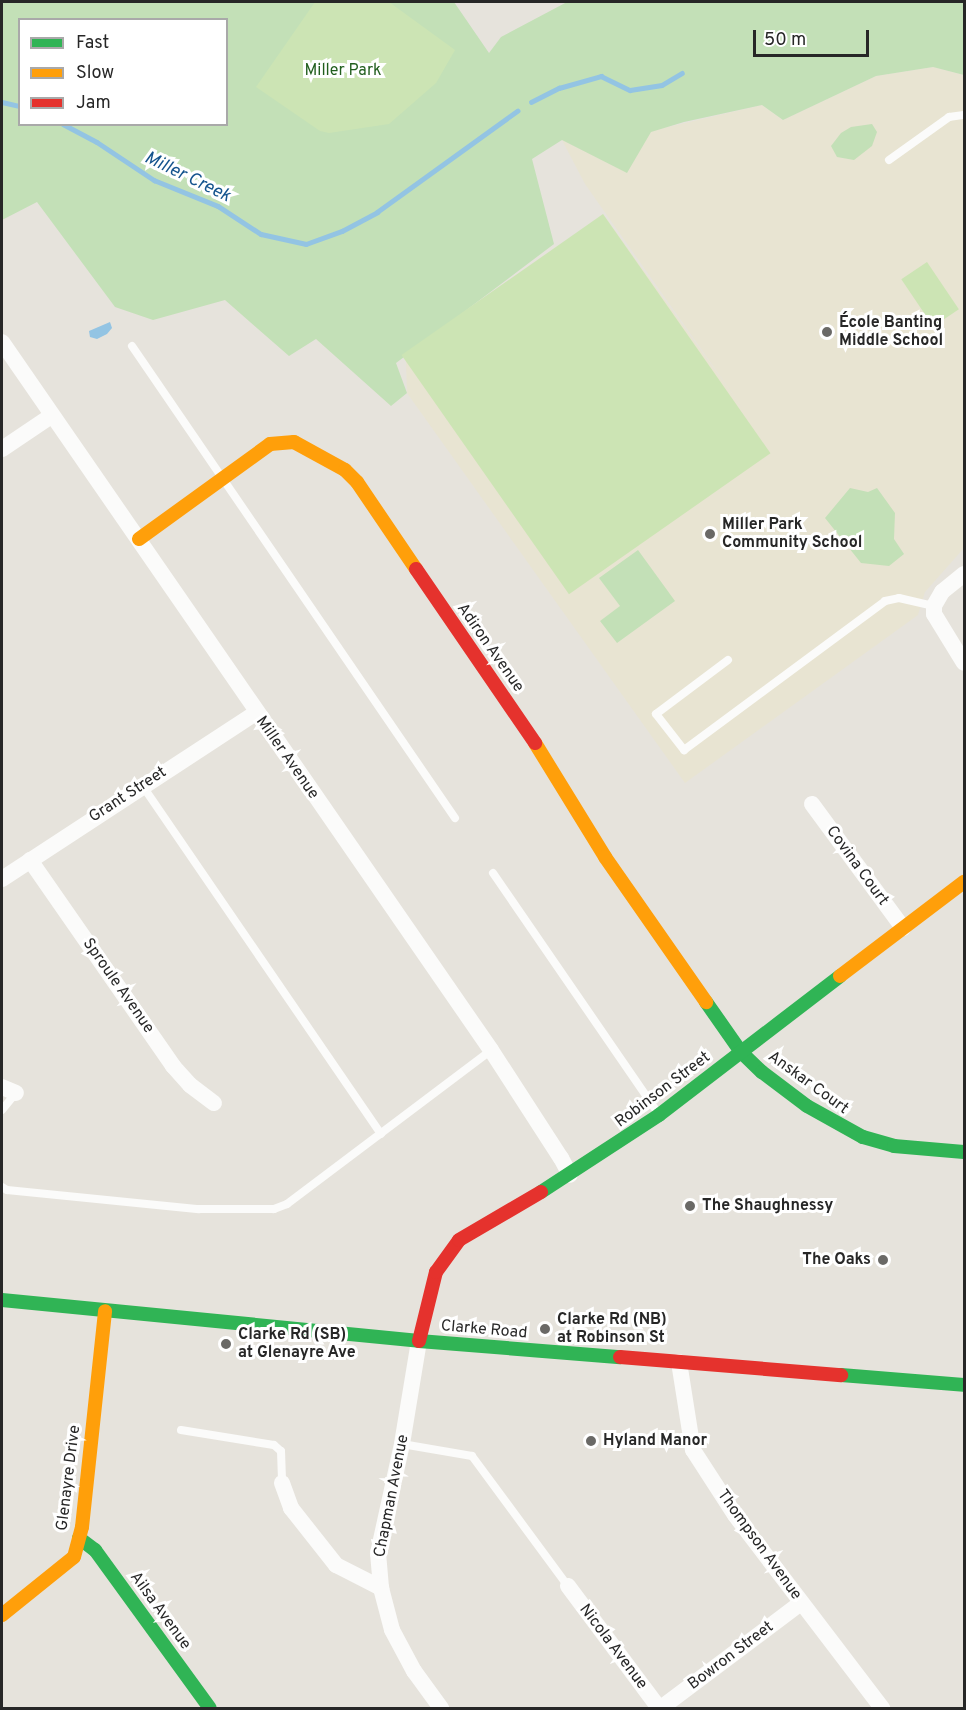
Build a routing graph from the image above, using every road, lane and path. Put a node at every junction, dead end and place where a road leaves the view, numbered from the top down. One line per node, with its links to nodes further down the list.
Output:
1 (964, 115): 2 (lane)
2 (889, 160)
3 (2, 342): 5 (street, Miller Avenue)
4 (132, 346): 7 (lane)
5 (51, 416): 6 (street); 8 (street, Miller Avenue)
6 (2, 449)
7 (224, 476): 8 (street, Adiron Avenue); 16 (lane); 23 (street, Adiron Avenue)
8 (139, 539): 13 (street, Miller Avenue)
9 (964, 574): 10 (street)
10 (934, 606): 11 (lane); 12 (street)
11 (728, 660)
12 (964, 663)
13 (256, 712): 14 (street, Grant Street); 22 (street, Miller Avenue)
14 (142, 785): 17 (street, Grant Street); 28 (lane)
15 (812, 804): 21 (street, Covina Court)
16 (455, 818)
17 (30, 860): 19 (street, Grant Street); 25 (street, Sproule Avenue)
18 (493, 873): 27 (lane)
19 (2, 879)
20 (964, 882): 21 (street, Robinson Street)
21 (903, 928): 23 (street, Robinson Street)
22 (491, 1050): 28 (lane); 30 (street, Miller Avenue)
23 (741, 1052): 27 (street, Robinson Street); 29 (street, Anskar Court)
24 (9, 1090): 26 (lane)
25 (214, 1103)
26 (2, 1110)
27 (659, 1115): 30 (street, Robinson Street)
28 (381, 1134): 31 (lane)
29 (964, 1152)
30 (570, 1175): 34 (street, Robinson Street)
31 (2, 1187)
32 (2, 1300): 33 (street, Clarke Road)
33 (105, 1311): 34 (street, Clarke Road); 40 (street, Glenayre Drive)
34 (419, 1341): 35 (street, Clarke Road); 38 (street, Chapman Avenue)
35 (679, 1362): 36 (street, Clarke Road); 43 (street, Thompson Avenue)
36 (964, 1385)
37 (181, 1430): 39 (lane)
38 (402, 1444): 41 (lane); 42 (street, Chapman Avenue)
39 (282, 1483): 42 (street)
40 (79, 1538): 44 (street, Glenayre Drive); 45 (street, Ailsa Avenue)
41 (568, 1586): 47 (street, Nicola Avenue)
42 (381, 1588): 46 (street, Chapman Avenue)
43 (801, 1603): 47 (street, Bowron Street); 48 (street, Thompson Avenue)
44 (2, 1615)
45 (210, 1708)
46 (441, 1708)
47 (660, 1708)
48 (882, 1708)

